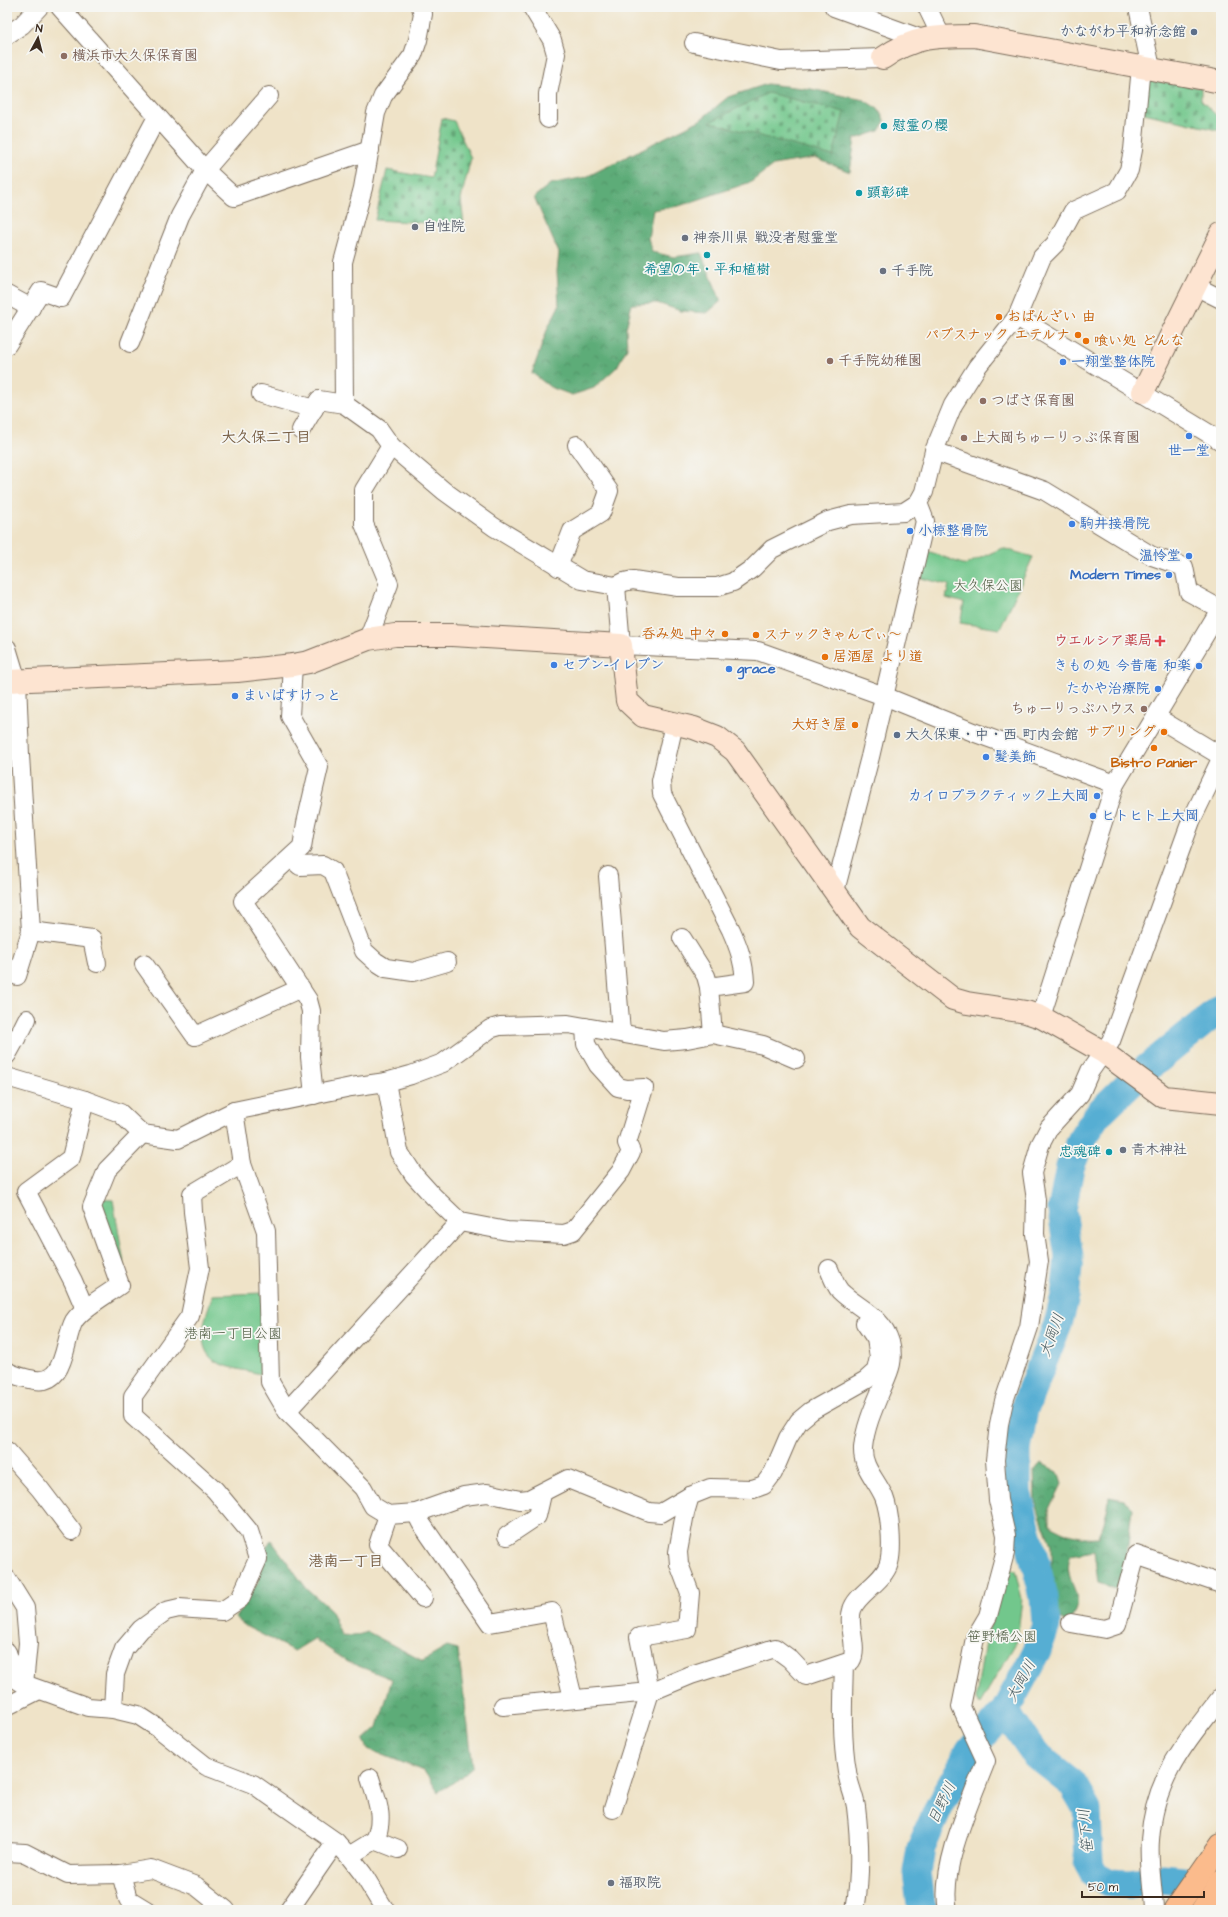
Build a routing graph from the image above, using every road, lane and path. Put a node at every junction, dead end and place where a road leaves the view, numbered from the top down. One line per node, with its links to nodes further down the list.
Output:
1 (39, 7): 8 (street)
2 (60, 7): 15 (street)
3 (421, 7): 17 (street)
4 (532, 7): 16 (street)
5 (834, 7): 9 (street)
6 (927, 7): 9 (street)
7 (1138, 7): 12 (street)
8 (7, 35)
9 (932, 38): 11 (street); 12 (street)
10 (694, 43): 11 (street)
11 (883, 58)
12 (1146, 67): 13 (street); 24 (street)
13 (1221, 82)
14 (269, 96): 18 (street)
15 (157, 117): 18 (street); 23 (street)
16 (548, 118)
17 (370, 150): 18 (street); 29 (street)
18 (205, 170): 25 (street)
19 (1221, 234): 20 (street)
20 (1195, 286): 22 (street); 27 (street)
21 (7, 295): 23 (street)
22 (1221, 299)
23 (31, 308): 26 (street)
24 (1017, 317): 27 (street); 35 (street)
25 (130, 343)
26 (7, 345)
27 (1143, 392): 32 (street)
28 (261, 394): 30 (street)
29 (344, 404): 30 (street); 34 (street)
30 (314, 409): 31 (street)
31 (301, 430)
32 (1221, 442)
33 (577, 445): 37 (street)
34 (391, 446): 37 (street); 40 (street)
35 (934, 451): 36 (street); 39 (street)
36 (918, 503): 38 (street); 45 (street)
37 (558, 566): 38 (street)
38 (616, 586): 41 (street)
39 (1220, 609): 46 (street)
40 (368, 639): 41 (street); 43 (street)
41 (621, 645): 45 (street); 47 (street)
42 (7, 648): 44 (street)
43 (293, 665): 44 (street); 50 (street)
44 (12, 681): 53 (street)
45 (884, 696): 49 (street); 52 (street)
46 (1156, 717): 48 (street); 49 (street)
47 (674, 724): 52 (street); 59 (street)
48 (1221, 758): 66 (street)
49 (1115, 784): 61 (street)
50 (292, 858): 55 (street); 60 (street)
51 (608, 876): 64 (street)
52 (835, 891): 61 (street)
53 (31, 931): 56 (street); 58 (street)
54 (682, 938): 59 (street)
55 (447, 962)
56 (97, 963)
57 (144, 964): 60 (street)
58 (17, 976)
59 (709, 987): 65 (street)
60 (301, 988): 71 (street)
61 (1041, 1017): 66 (street)
62 (586, 1027): 64 (street); 70 (street); 77 (street)
63 (22, 1028): 67 (street)
64 (621, 1032): 65 (street)
65 (713, 1034): 68 (street)
66 (1103, 1052): 73 (street); 118 (street)
67 (7, 1055)
68 (796, 1059)
69 (7, 1077): 72 (street)
70 (386, 1082): 71 (street); 77 (street)
71 (314, 1096): 74 (street)
72 (86, 1100): 75 (street); 78 (street)
73 (1221, 1103)
74 (234, 1111): 75 (street); 76 (street)
75 (142, 1134): 78 (street)
76 (242, 1164): 80 (street); 100 (street)
77 (460, 1222): 80 (street)
78 (85, 1309): 79 (street)
79 (7, 1370)
80 (287, 1411): 85 (street)
81 (7, 1451): 86 (street)
82 (542, 1494): 83 (street); 84 (street); 87 (street)
83 (690, 1496): 93 (street); 95 (street)
84 (416, 1513): 85 (street); 97 (street)
85 (388, 1515): 90 (street)
86 (72, 1531)
87 (506, 1536)
88 (7, 1579): 94 (street)
89 (1221, 1584): 91 (street)
90 (423, 1598)
91 (1071, 1624)
92 (7, 1652): 94 (street)
93 (844, 1664): 95 (street); 117 (street)
94 (32, 1687): 98 (street); 100 (street)
95 (650, 1692): 97 (street); 102 (street)
96 (1221, 1697): 111 (street)
97 (573, 1698): 99 (street)
98 (7, 1706)
99 (503, 1706)
100 (113, 1708): 104 (street)
101 (370, 1778): 103 (street)
102 (613, 1809)
103 (376, 1840): 106 (street); 108 (street)
104 (336, 1842): 108 (street); 115 (street)
105 (1221, 1844): 109 (main road)
106 (398, 1849)
107 (7, 1852): 110 (street)
108 (349, 1856): 116 (street)
109 (1213, 1873): 112 (main road); 119 (main road)
110 (121, 1874): 113 (street); 114 (street)
111 (1154, 1903)
112 (1176, 1909)
113 (146, 1910)
114 (226, 1910)
115 (289, 1910)
116 (385, 1910)
117 (855, 1910)
118 (948, 1910)
119 (1202, 1910)

